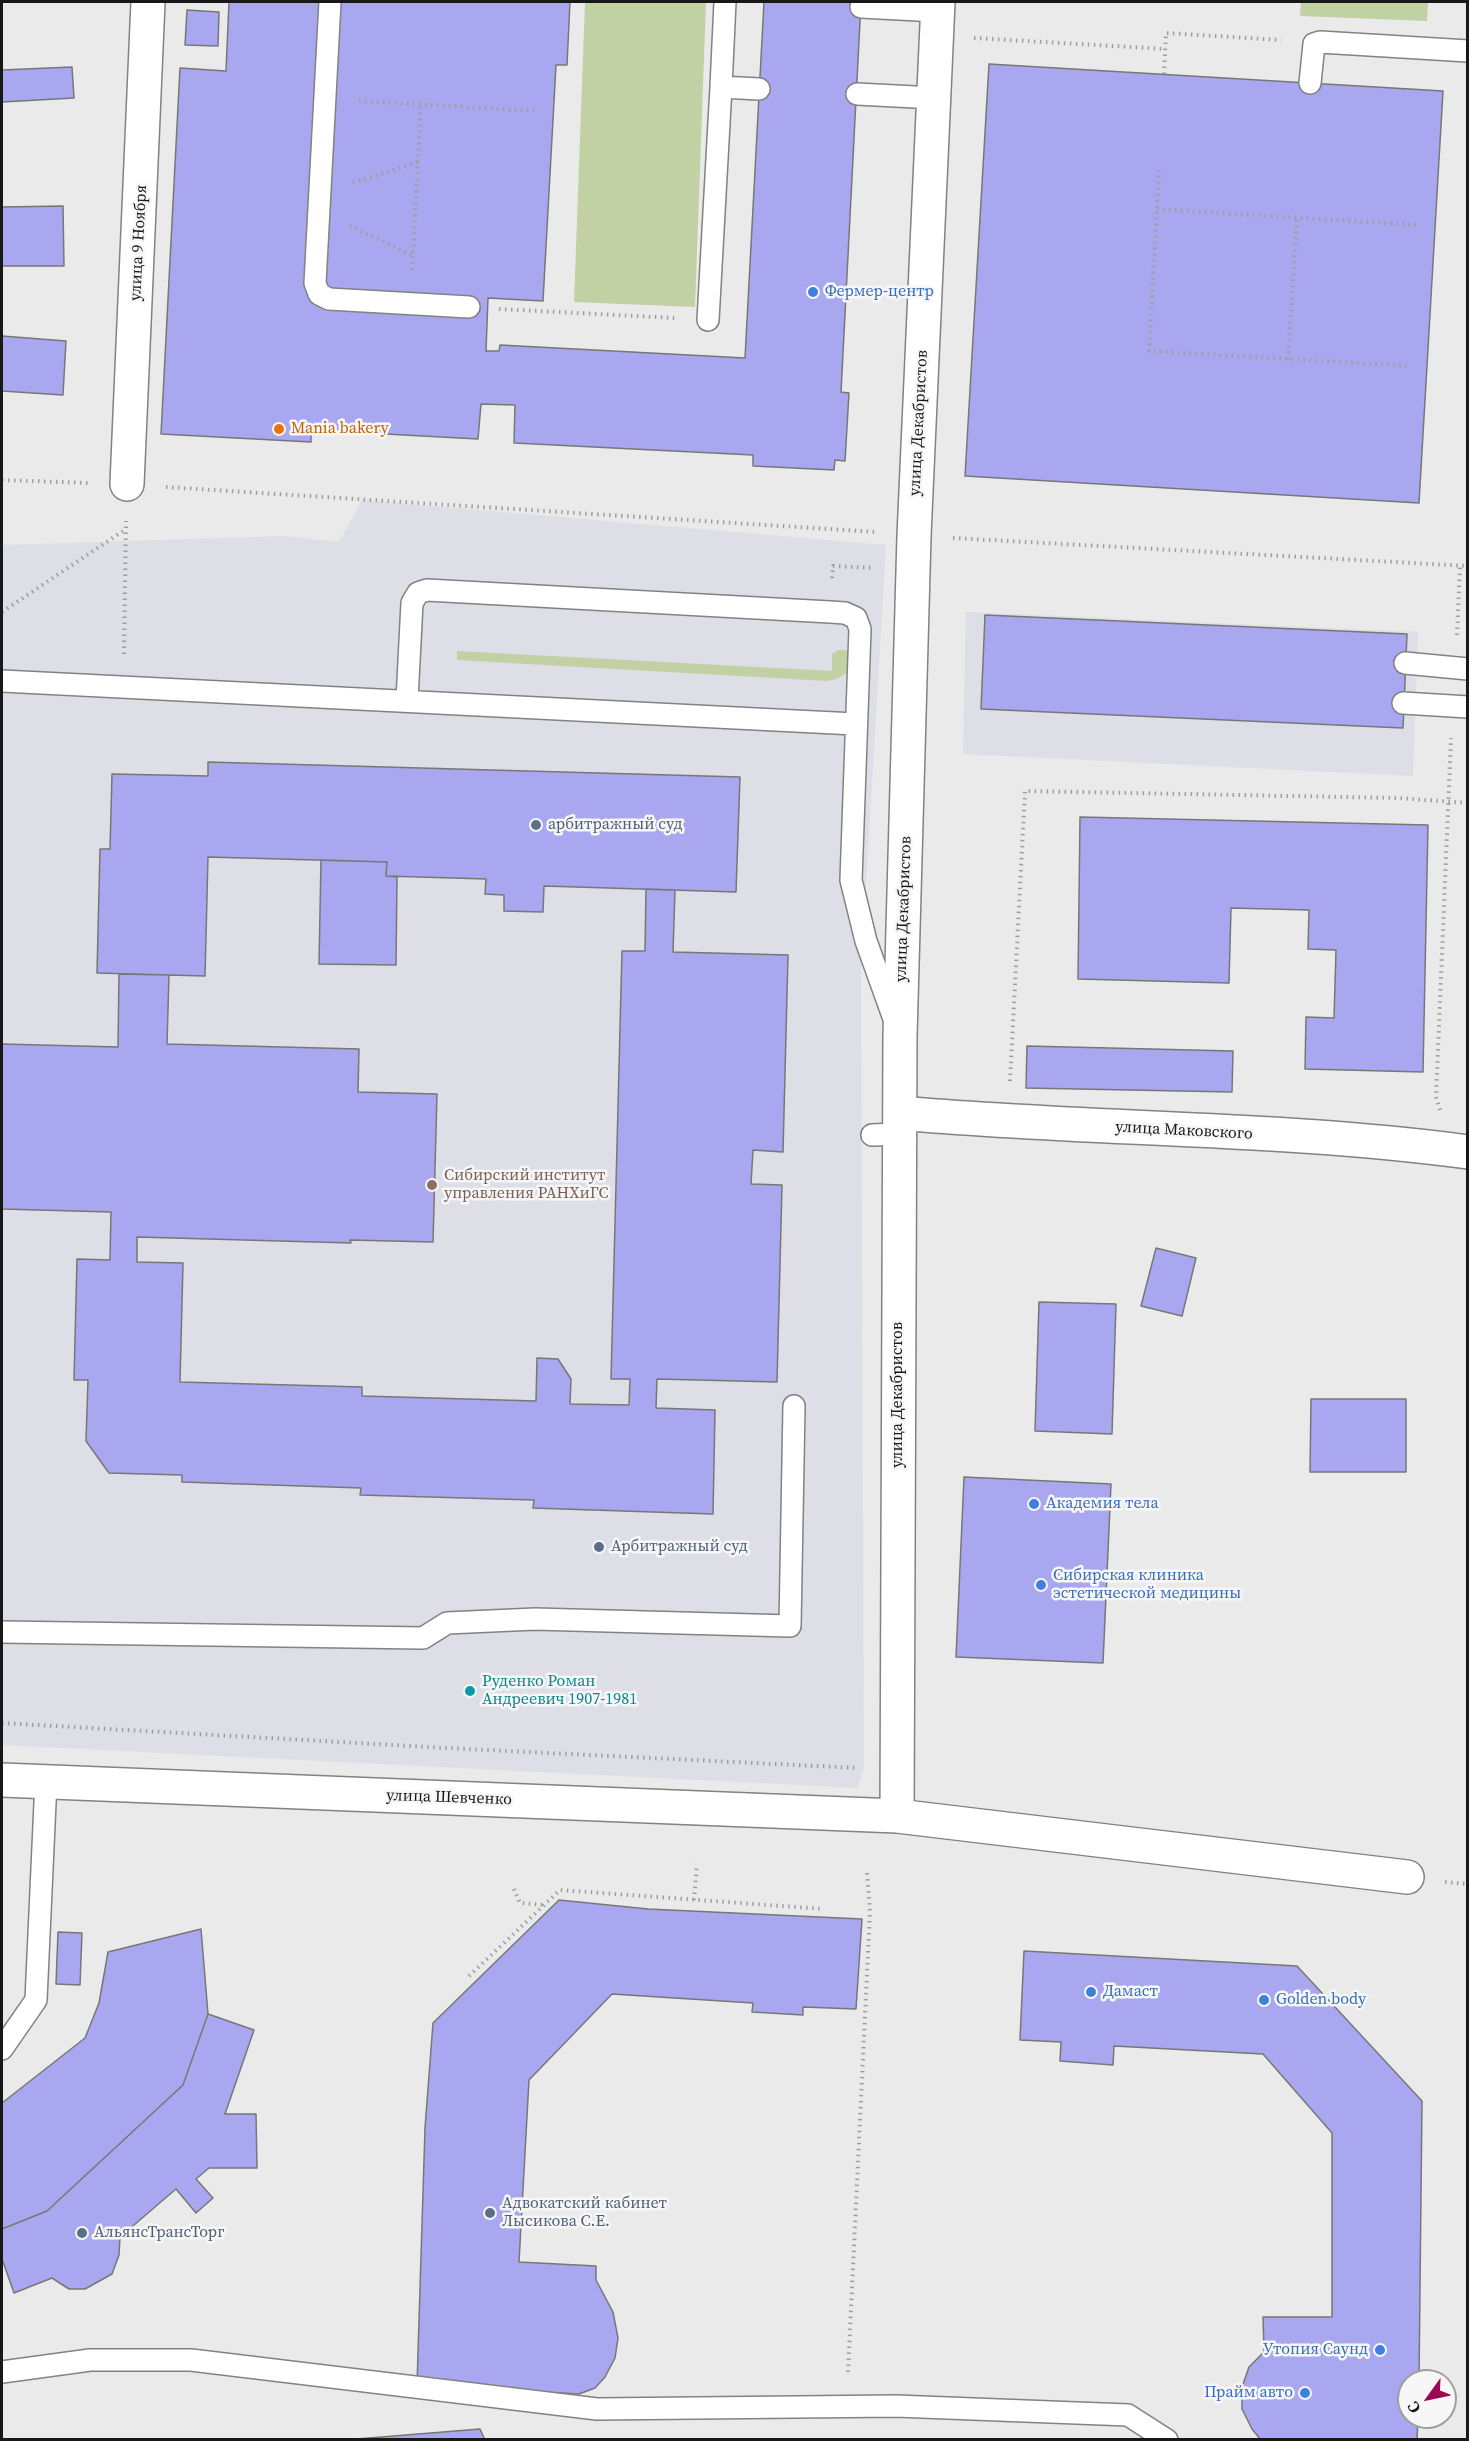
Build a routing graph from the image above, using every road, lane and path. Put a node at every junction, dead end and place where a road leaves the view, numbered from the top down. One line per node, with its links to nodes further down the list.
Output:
1 (148, 2): 33 (street, улица 9 Ноября)
2 (330, 2): 16 (lane)
3 (725, 2): 12 (lane)
4 (937, 6): 5 (lane); 15 (street, улица Декабристов)
5 (861, 7)
6 (973, 38): 8 (path)
7 (1314, 44): 8 (path); 9 (lane); 11 (lane)
8 (1166, 49): 10 (path)
9 (1467, 51)
10 (1164, 74)
11 (1310, 83)
12 (721, 87): 13 (lane); 28 (lane)
13 (759, 89)
14 (857, 94): 15 (lane)
15 (934, 98): 34 (street, улица Декабристов)
16 (325, 99): 17 (path); 21 (lane)
17 (421, 104): 18 (path); 19 (path)
18 (537, 111)
19 (418, 162): 21 (path); 25 (path)
20 (1159, 170): 22 (path)
21 (319, 203): 25 (path); 26 (lane)
22 (1157, 209): 23 (path); 29 (path)
23 (1297, 218): 24 (path); 29 (path)
24 (1418, 225)
25 (412, 255): 26 (path)
26 (410, 304): 27 (lane)
27 (478, 308): 28 (path)
28 (708, 320)
29 (1288, 359): 30 (path)
30 (1410, 366)
31 (2, 480): 32 (path)
32 (93, 483)
33 (127, 484): 34 (path)
34 (914, 536): 37 (path); 50 (street, улица Декабристов)
35 (877, 558): 36 (path)
36 (833, 566)
37 (1460, 566): 38 (path); 41 (path)
38 (1467, 566)
39 (2, 612): 43 (path)
40 (1405, 663): 41 (lane)
41 (1461, 668)
42 (2, 681): 43 (lane)
43 (124, 686): 44 (lane)
44 (407, 700): 47 (lane); 47 (lane)
45 (1403, 704): 46 (lane)
46 (1460, 707): 48 (path)
47 (855, 724): 50 (lane)
48 (1448, 803): 49 (path); 51 (path); 53 (path)
49 (1467, 803)
50 (900, 1036): 52 (street, улица Декабристов)
51 (1008, 1123): 52 (street, улица Маковского); 53 (street, улица Маковского)
52 (890, 1127): 56 (street, улица Декабристов)
53 (1461, 1151)
54 (794, 1406): 55 (lane)
55 (2, 1632)
56 (898, 1722): 57 (path); 60 (street, улица Декабристов)
57 (2, 1723)
58 (2, 1780): 59 (street, улица Шевченко)
59 (46, 1781): 60 (street, улица Шевченко); 69 (lane)
60 (897, 1816): 63 (street, улица Шевченко)
61 (697, 1864): 65 (path)
62 (867, 1873): 71 (path)
63 (1407, 1877)
64 (514, 1889): 66 (path)
65 (694, 1900): 66 (path); 67 (path)
66 (544, 1905): 68 (path)
67 (824, 1909)
68 (469, 1976)
69 (2, 2049)
70 (2, 2372): 71 (lane)
71 (846, 2406): 72 (lane)
72 (1167, 2439)

